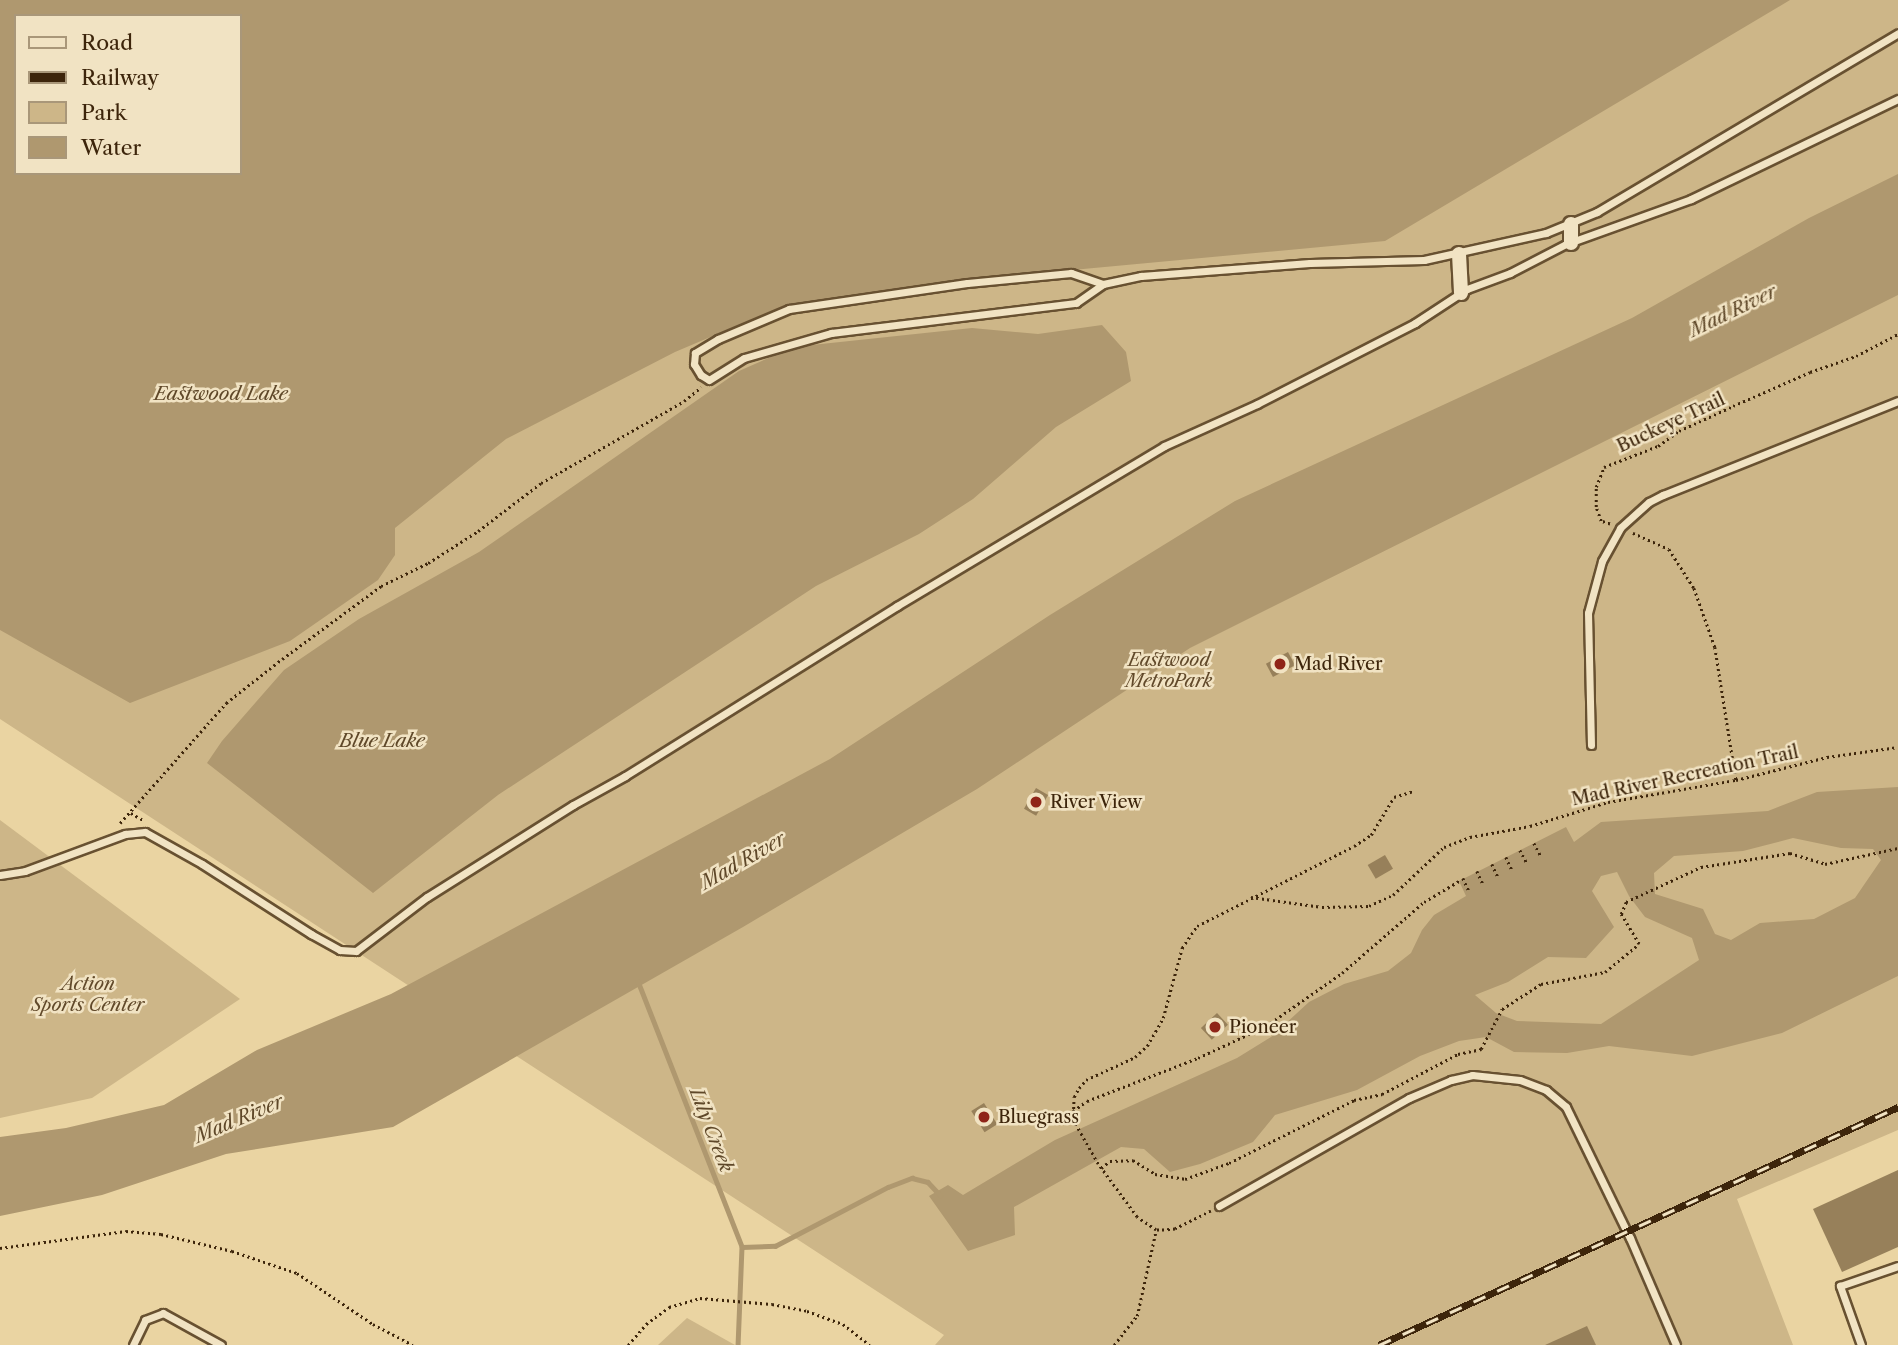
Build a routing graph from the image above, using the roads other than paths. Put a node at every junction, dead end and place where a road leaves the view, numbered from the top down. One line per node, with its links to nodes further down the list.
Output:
1 (1898, 33): 3 (lane)
2 (1898, 99): 4 (lane)
3 (1571, 224): 4 (street); 5 (lane)
4 (1571, 243): 7 (lane)
5 (1459, 254): 6 (lane); 7 (street)
6 (1103, 284): 6 (lane)
7 (1461, 293): 10 (lane)
8 (1898, 401): 9 (lane)
9 (1591, 745)
10 (0, 875)
11 (1219, 1206): 15 (lane)
12 (1898, 1266): 16 (lane)
13 (133, 1345): 14 (lane)
14 (220, 1345)
15 (1676, 1345)
16 (1861, 1345)

